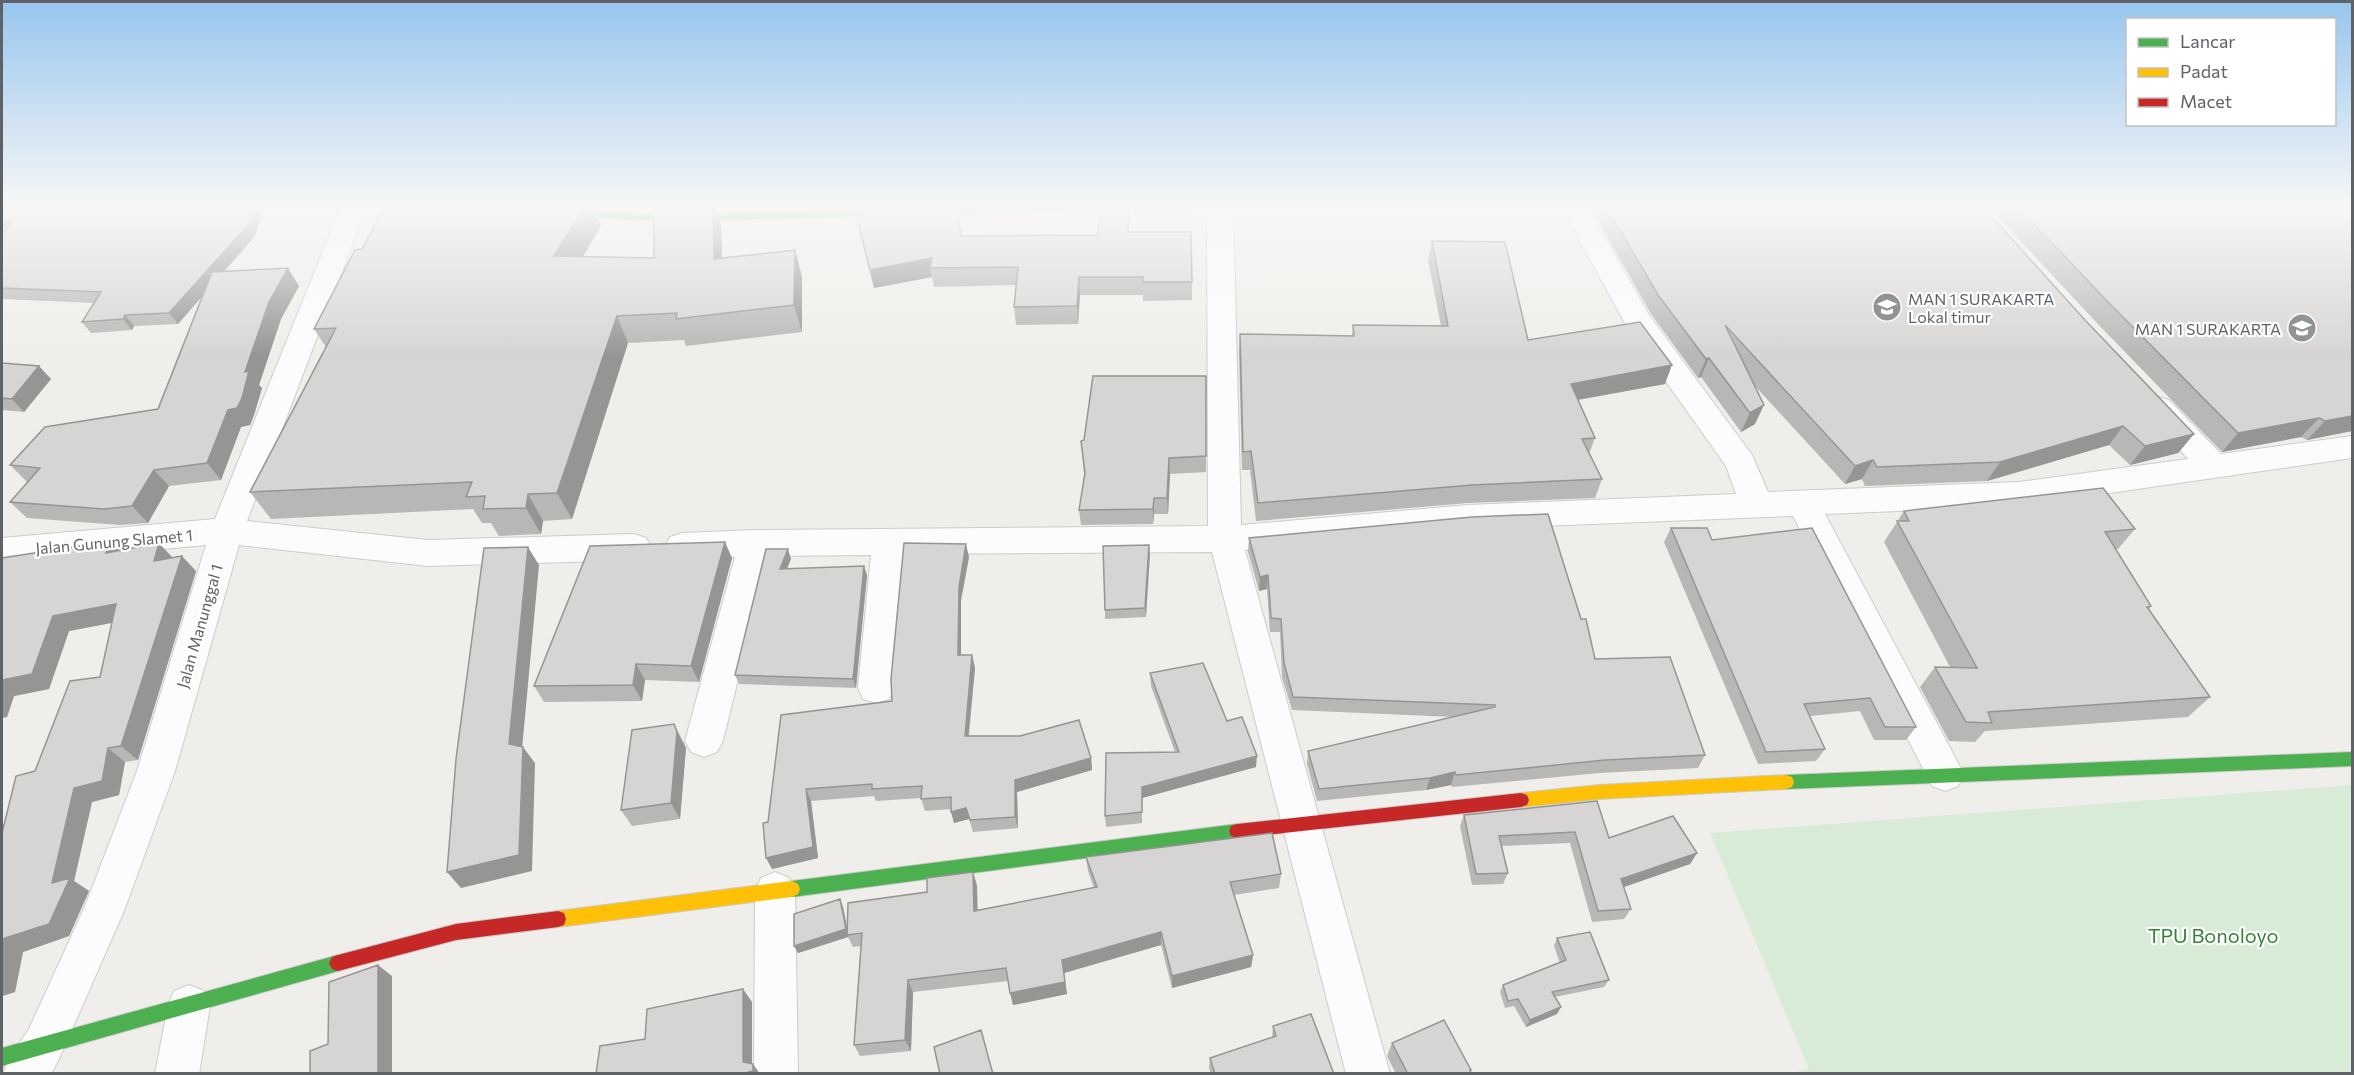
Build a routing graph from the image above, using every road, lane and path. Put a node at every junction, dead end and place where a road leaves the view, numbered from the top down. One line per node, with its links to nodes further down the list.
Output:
1 (334, 256): 9 (street, Jalan Manunggal 1)
2 (1221, 256): 10 (street)
3 (1602, 256): 8 (street)
4 (2141, 390): 6 (street)
5 (2352, 447): 6 (street, Jalan Gunung Slamet 1)
6 (2215, 468): 7 (street, Jalan Gunung Slamet 1)
7 (1803, 504): 8 (street, Jalan Gunung Slamet 1); 17 (street)
8 (1757, 506): 10 (street, Jalan Gunung Slamet 1)
9 (227, 531): 12 (street, Jalan Gunung Slamet 1); 13 (street, Jalan Gunung Slamet 1); 22 (street, Jalan Manunggal 1)
10 (1225, 539): 11 (street, Jalan Gunung Slamet 1); 18 (street)
11 (889, 542): 12 (street, Jalan Gunung Slamet 1); 14 (street)
12 (755, 543): 15 (street)
13 (2, 551)
14 (876, 688)
15 (704, 741)
16 (2352, 759): 17 (main road)
17 (1945, 774): 18 (main road)
18 (1300, 823): 19 (main road); 25 (street)
19 (775, 891): 20 (main road); 24 (street)
20 (189, 1006): 22 (main road); 23 (street)
21 (2, 1057): 22 (main road)
22 (35, 1059)
23 (177, 1074)
24 (776, 1074)
25 (1368, 1074)

